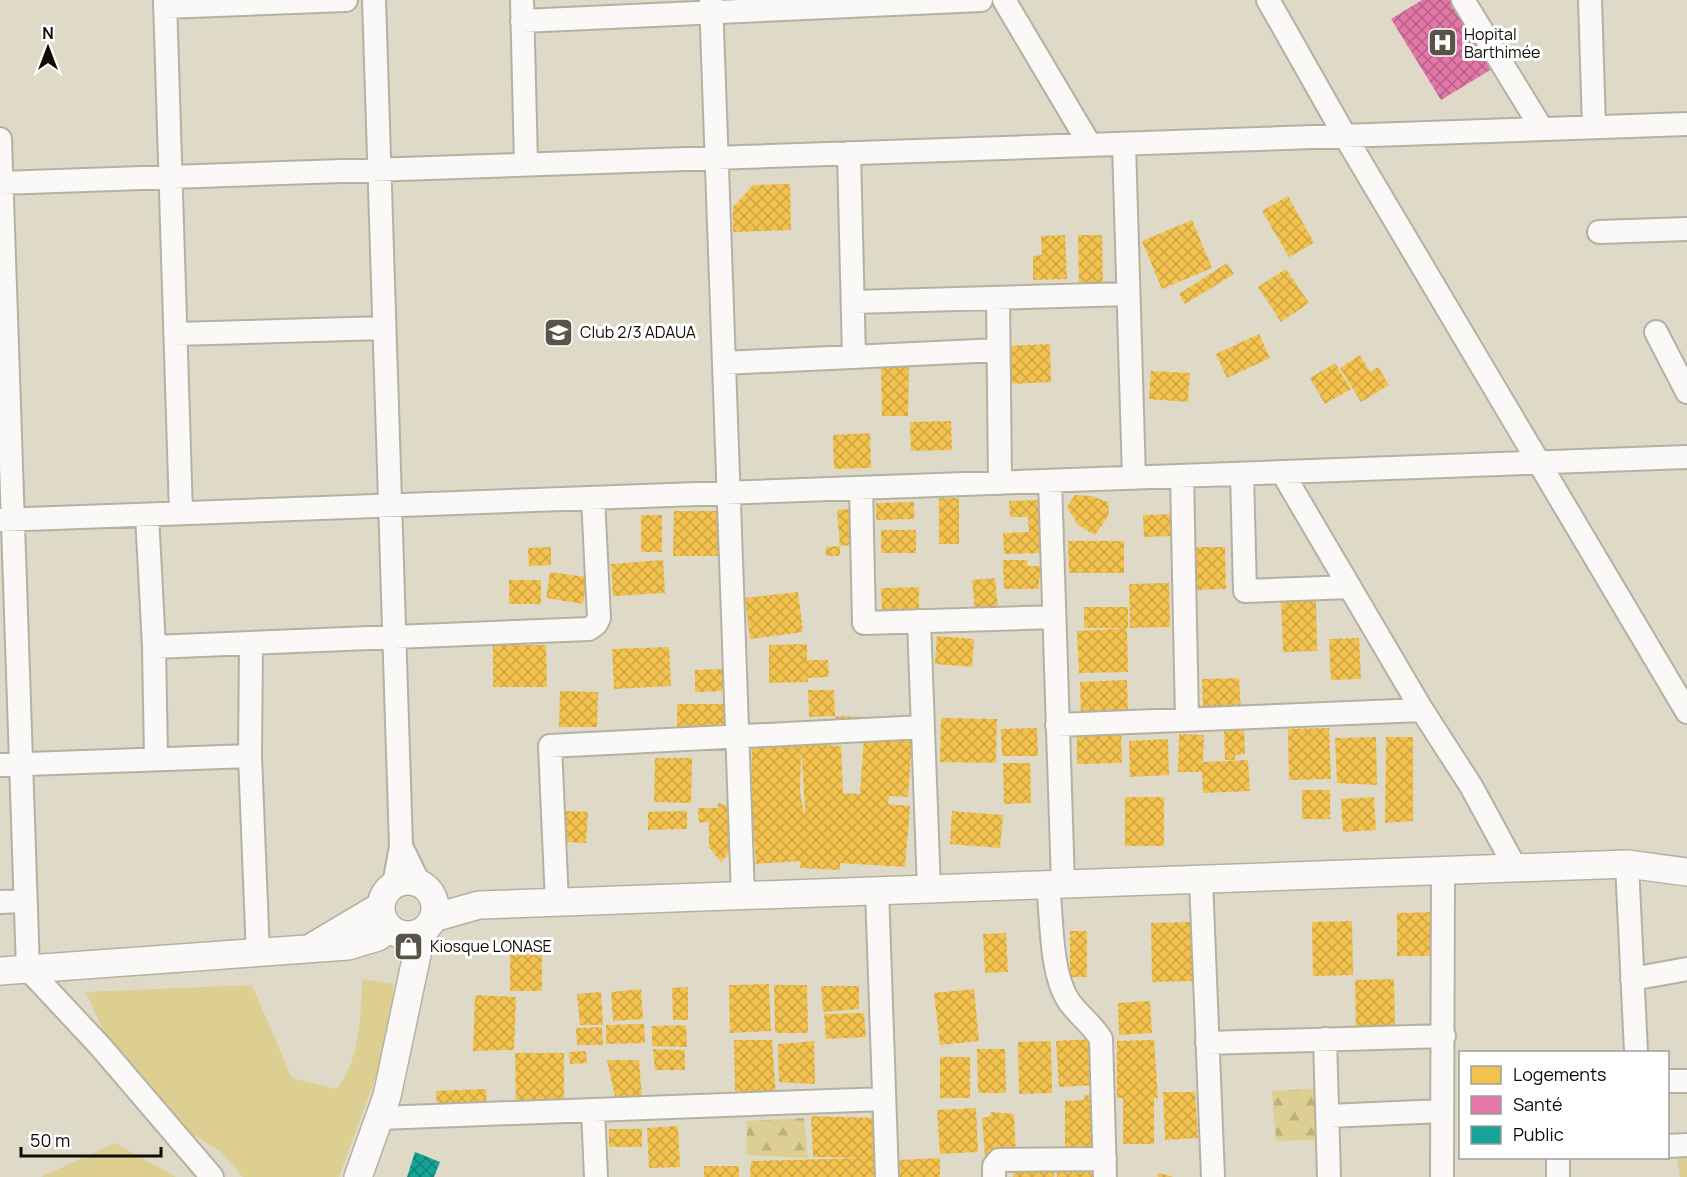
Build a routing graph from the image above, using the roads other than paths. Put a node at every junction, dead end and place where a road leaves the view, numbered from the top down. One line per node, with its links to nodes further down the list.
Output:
1 (346, 0): 8 (street)
2 (374, 0): 22 (street)
3 (981, 0): 9 (street)
4 (1004, 0): 18 (street)
5 (1268, 0): 15 (street)
6 (1463, 0): 14 (street)
7 (1590, 0): 13 (street)
8 (165, 3): 23 (street)
9 (843, 3): 10 (street)
10 (711, 6): 11 (street); 20 (street)
11 (522, 10): 21 (street)
12 (1687, 124): 13 (street)
13 (1594, 127): 14 (street)
14 (1542, 129): 15 (street)
15 (1345, 136): 17 (street); 39 (street)
16 (0, 140): 24 (street)
17 (1124, 144): 18 (street); 27 (street)
18 (1090, 145): 19 (street)
19 (849, 153): 20 (street); 29 (street)
20 (717, 158): 21 (street); 35 (street)
21 (526, 164): 22 (street)
22 (380, 170): 23 (street); 30 (street)
23 (170, 177): 24 (street); 32 (street)
24 (1, 183): 36 (street)
25 (1687, 229): 26 (street)
26 (1599, 232)
27 (1128, 294): 28 (street); 43 (street)
28 (998, 298): 29 (street); 33 (street)
29 (853, 302): 34 (street)
30 (384, 328): 32 (street); 49 (street)
31 (1656, 332): 37 (street)
32 (175, 334): 50 (street)
33 (998, 350): 34 (street); 45 (street)
34 (854, 357): 35 (street)
35 (724, 363): 47 (street)
36 (4, 385): 52 (street)
37 (1687, 392)
38 (1687, 457): 39 (street)
39 (1540, 463): 40 (street); 60 (street)
40 (1282, 472): 41 (street); 53 (street)
41 (1242, 474): 42 (street); 53 (street)
42 (1182, 476): 43 (street); 61 (street)
43 (1134, 478): 44 (street)
44 (1050, 481): 45 (street); 54 (street)
45 (1000, 483): 46 (street)
46 (861, 488): 47 (street); 55 (street)
47 (729, 493): 48 (street); 64 (street)
48 (593, 498): 49 (street); 56 (street)
49 (390, 506): 50 (street); 56 (street)
50 (181, 513): 51 (street)
51 (147, 515): 52 (street); 58 (street)
52 (6, 520): 67 (street)
53 (1350, 587): 59 (street)
54 (1054, 617): 55 (street); 62 (street)
55 (919, 621): 63 (street)
56 (394, 639): 57 (street); 80 (street)
57 (251, 644): 58 (street); 65 (street)
58 (154, 647): 66 (street)
59 (1422, 710): 61 (street); 69 (street)
60 (1687, 712)
61 (1187, 720): 62 (street)
62 (1056, 725): 73 (street)
63 (923, 728): 64 (street); 74 (street)
64 (737, 737): 76 (street); 79 (street)
65 (250, 756): 66 (street); 81 (street)
66 (156, 759): 67 (street)
67 (10, 764): 77 (street)
68 (1627, 864): 69 (street); 71 (street); 85 (street)
69 (1515, 867): 70 (street)
70 (1443, 871): 72 (street); 86 (street)
71 (1687, 872)
72 (1201, 880): 73 (street); 88 (street)
73 (1055, 884): 74 (street); 100 (street)
74 (929, 889): 75 (street)
75 (877, 890): 76 (street); 92 (street)
76 (743, 896): 79 (street)
77 (25, 901): 78 (street); 82 (street)
78 (0, 902)
79 (556, 903): 80 (street)
80 (408, 910): 81 (street); 96 (street)
81 (258, 954): 82 (street)
82 (28, 969): 84 (street); 101 (street)
83 (1687, 969): 85 (street)
84 (0, 971)
85 (1632, 979): 89 (street)
86 (1444, 1036): 87 (street); 94 (street)
87 (1325, 1039): 88 (street); 95 (street)
88 (1207, 1043): 106 (street)
89 (1636, 1051)
90 (1669, 1081): 91 (street)
91 (1687, 1081)
92 (884, 1099): 93 (street); 104 (street)
93 (593, 1110): 96 (street); 103 (street)
94 (1442, 1111): 95 (street); 108 (street)
95 (1328, 1116): 107 (street)
96 (380, 1118): 102 (street)
97 (1669, 1146): 98 (street)
98 (1687, 1146)
99 (1558, 1159): 109 (street)
100 (1105, 1168): 105 (street)
101 (212, 1177)
102 (358, 1177)
103 (596, 1177)
104 (887, 1177)
105 (994, 1177)
106 (1213, 1177)
107 (1329, 1177)
108 (1443, 1177)
109 (1558, 1177)

